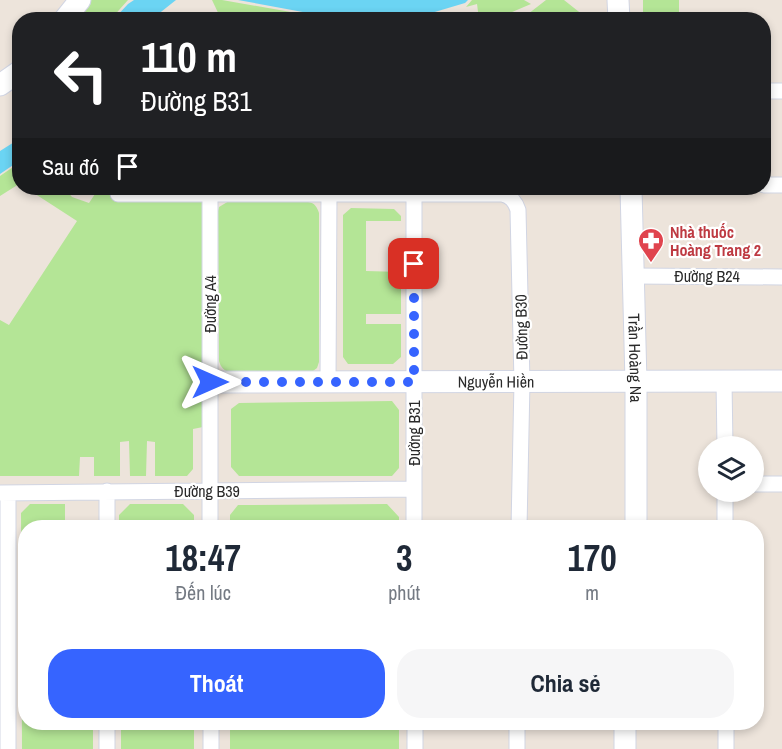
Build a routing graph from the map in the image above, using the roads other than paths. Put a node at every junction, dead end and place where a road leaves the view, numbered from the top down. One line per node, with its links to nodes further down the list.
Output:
1 (80, 0): 2 (main road)
2 (70, 12)
3 (210, 195): 13 (street, Đường A4)
4 (329, 195): 14 (street)
5 (414, 195): 15 (street, Đường B31)
6 (504, 195): 16 (street, Đường B30)
7 (621, 195): 17 (main road, Trần Hoàng Na)
8 (631, 195): 9 (main road, Trần Hoàng Na)
9 (633, 276): 10 (street, Đường B24); 17 (main road, Trần Hoàng Na)
10 (782, 277)
11 (724, 381): 12 (main road, Nguyễn Hiền); 17 (main road, Nguyễn Hiền); 18 (street)
12 (782, 381)
13 (210, 382): 14 (main road, Nguyễn Hiền); 23 (street, Đường A4)
14 (328, 382): 15 (main road, Nguyễn Hiền)
15 (414, 382): 16 (main road, Nguyễn Hiền); 21 (street, Đường B31)
16 (522, 382): 17 (main road, Nguyễn Hiền); 29 (street, Đường B30)
17 (631, 382): 30 (main road, Trần Hoàng Na); 31 (main road, Trần Hoàng Na)
18 (724, 436)
19 (764, 484): 20 (street)
20 (782, 484)
21 (414, 489): 23 (street, Đường B39); 28 (street, Đường B31)
22 (107, 491): 23 (street, Đường B39); 24 (street, Đường B39); 26 (street)
23 (210, 491): 27 (street, Đường A4)
24 (4, 493): 33 (street)
25 (725, 502): 32 (street)
26 (107, 520)
27 (210, 520)
28 (414, 520)
29 (519, 520)
30 (626, 520)
31 (636, 520)
32 (725, 520)
33 (4, 716): 41 (street)
34 (108, 730): 42 (street)
35 (211, 730): 43 (street)
36 (415, 730): 44 (street)
37 (517, 730): 45 (street)
38 (625, 730): 46 (main road)
39 (635, 730): 47 (main road)
40 (726, 730): 48 (street)
41 (8, 749)
42 (108, 749)
43 (211, 749)
44 (415, 749)
45 (517, 749)
46 (625, 749)
47 (635, 749)
48 (726, 749)

